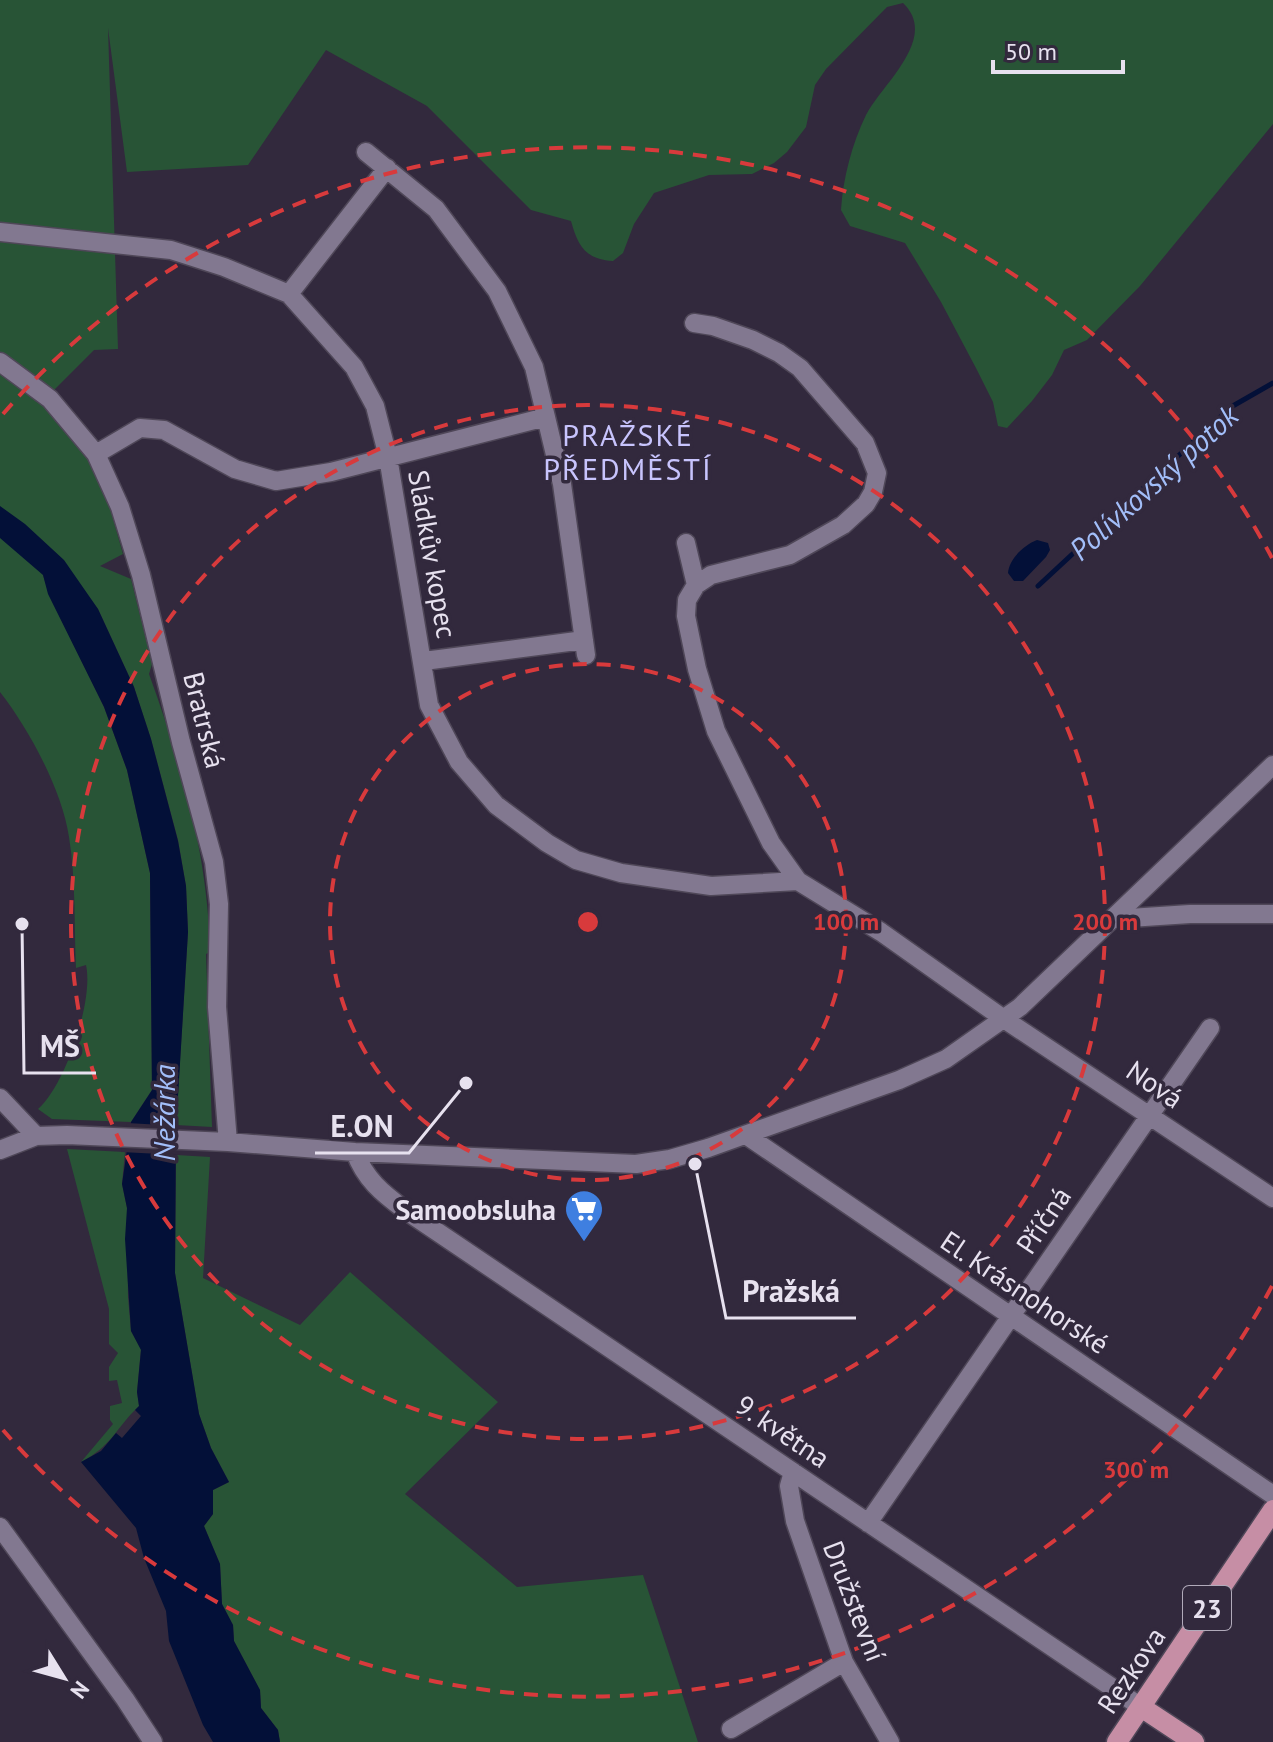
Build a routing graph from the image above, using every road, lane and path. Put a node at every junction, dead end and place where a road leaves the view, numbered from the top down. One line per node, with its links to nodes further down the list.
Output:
1 (366, 152): 2 (street, Sládkův kopec)
2 (387, 168): 4 (street); 7 (street, Sládkův kopec)
3 (0, 232): 4 (street, Sládkův kopec)
4 (289, 294): 9 (street, Sládkův kopec)
5 (694, 323): 11 (street)
6 (0, 362): 8 (street, Bratrská)
7 (546, 417): 9 (street, Sládkův kopec); 12 (street, Sládkův kopec)
8 (96, 454): 9 (street, Sládkův kopec); 23 (street, Bratrská)
9 (388, 457): 12 (street, Sládkův kopec)
10 (686, 543): 11 (street)
11 (696, 585): 14 (street)
12 (424, 661): 14 (street, Sládkův kopec)
13 (1273, 765): 16 (street)
14 (798, 881): 17 (street)
15 (1273, 914): 16 (street)
16 (1114, 919): 17 (street)
17 (1004, 1019): 20 (street, Nová); 21 (street)
18 (1210, 1028): 20 (street, Příčná)
19 (0, 1098): 22 (street)
20 (1149, 1114): 26 (street, Nová); 27 (street, Příčná)
21 (746, 1135): 25 (street); 27 (street, El. Krásnohorské)
22 (36, 1136): 23 (street); 24 (street)
23 (222, 1141): 25 (street)
24 (0, 1150)
25 (355, 1152): 28 (street, 9. května)
26 (1273, 1198)
27 (1011, 1316): 29 (street, El. Krásnohorské); 31 (street, Příčná)
28 (793, 1472): 31 (street, 9. května); 33 (street, Družstevní)
29 (1273, 1495)
30 (1273, 1510): 34 (main road, Rezkova / 23)
31 (868, 1523): 34 (street, 9. května)
32 (0, 1527): 36 (street)
33 (844, 1662): 35 (street); 37 (street, Družstevní)
34 (1141, 1707): 38 (main road, Rezkova / 23); 39 (main road, 9. května)
35 (731, 1729)
36 (153, 1742)
37 (890, 1742)
38 (1117, 1742)
39 (1194, 1742)

